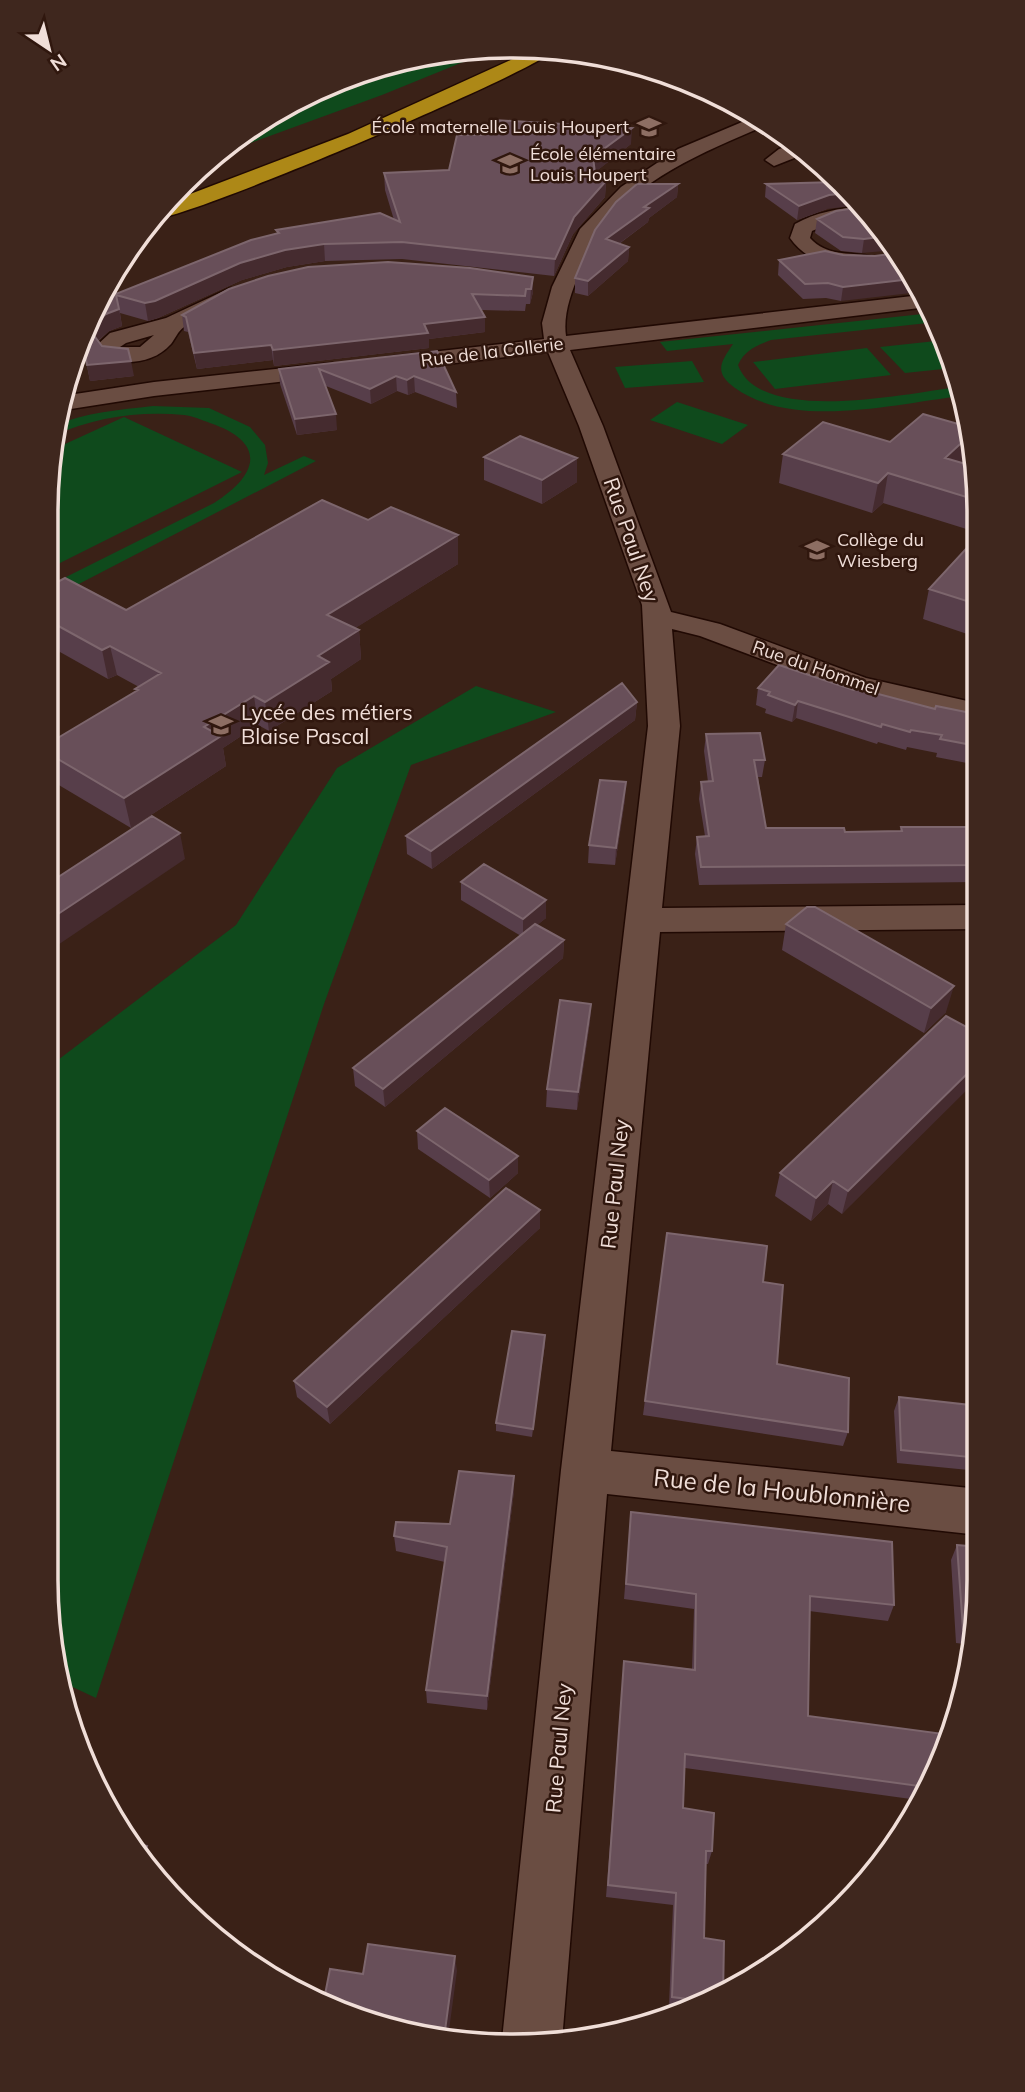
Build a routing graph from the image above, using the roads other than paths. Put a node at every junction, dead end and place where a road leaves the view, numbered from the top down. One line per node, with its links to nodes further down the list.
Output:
1 (496, 59): 5 (highway)
2 (528, 59): 9 (highway)
3 (751, 125): 14 (street)
4 (789, 152): 6 (street)
5 (266, 160): 7 (highway); 8 (highway)
6 (774, 160)
7 (204, 179)
8 (198, 185)
9 (177, 206)
10 (854, 213): 11 (street)
11 (888, 260)
12 (539, 283): 14 (street)
13 (255, 287): 16 (street)
14 (563, 287): 17 (street)
15 (915, 302): 17 (street, Rue de la Collerie)
16 (174, 323)
17 (556, 344): 18 (street, Rue de la Collerie); 19 (street, Rue Paul Ney)
18 (71, 402)
19 (657, 617): 20 (street, Rue du Hommel); 22 (street, Rue Paul Ney)
20 (967, 710)
21 (967, 917): 22 (street)
22 (643, 920): 23 (street, Rue Paul Ney)
23 (585, 1471): 24 (street, Rue de la Houblonnière); 25 (street, Rue Paul Ney)
24 (967, 1511)
25 (533, 2033)

